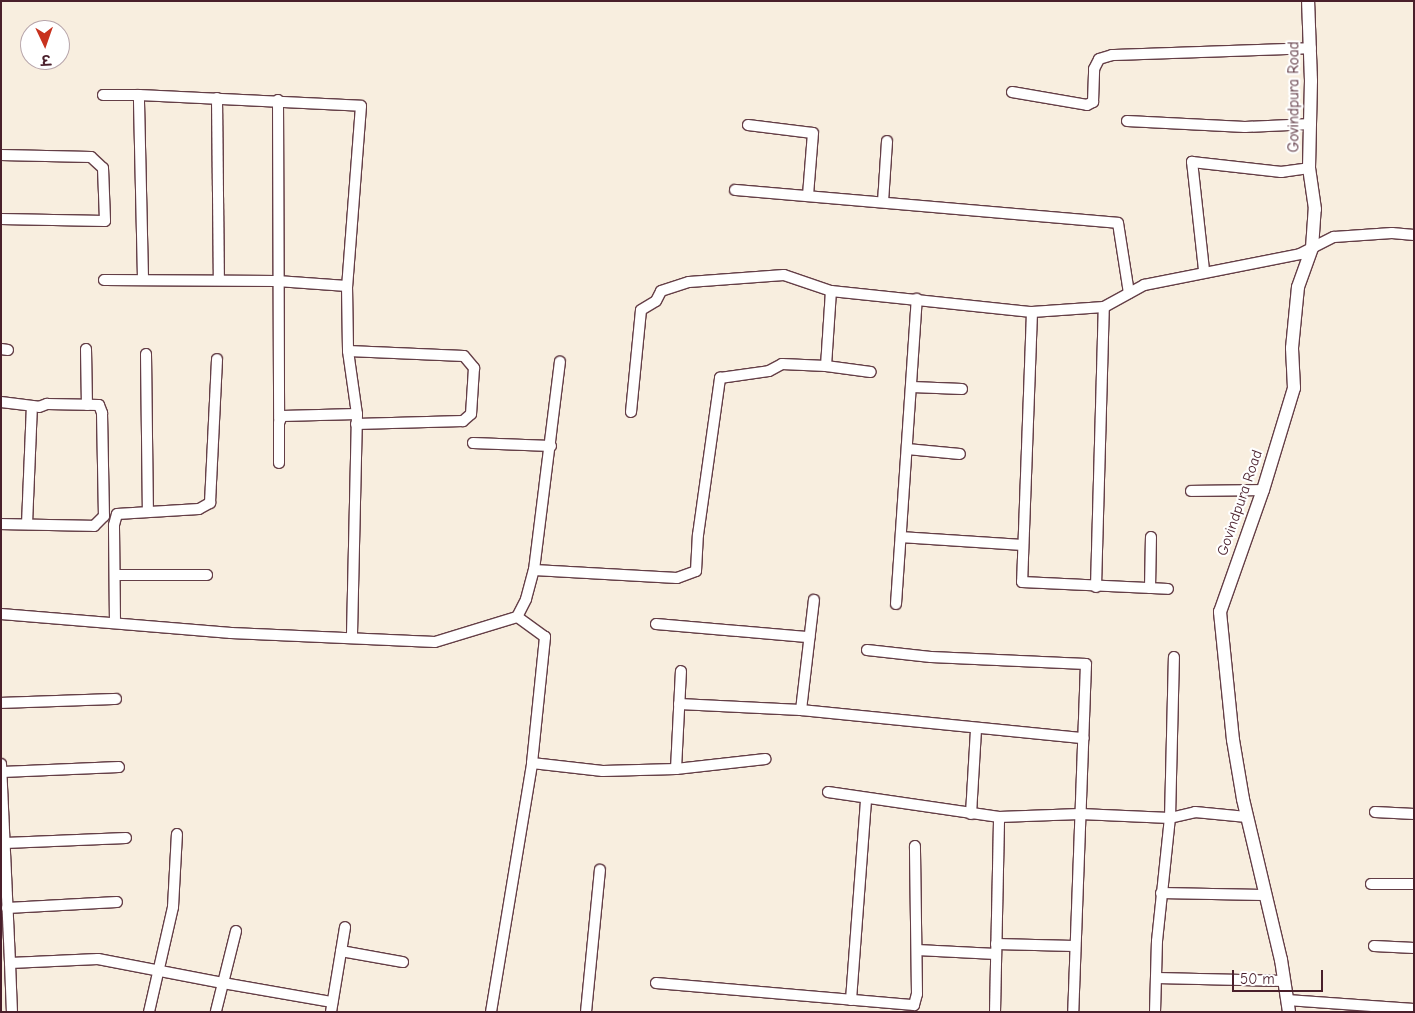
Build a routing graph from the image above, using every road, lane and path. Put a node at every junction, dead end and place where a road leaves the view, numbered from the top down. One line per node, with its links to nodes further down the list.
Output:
1 (1308, 1): 2 (street, Govindpura Road)
2 (1311, 48): 3 (street); 9 (street, Govindpura Road)
3 (1012, 92)
4 (103, 95): 5 (street)
5 (139, 95): 6 (street); 21 (street)
6 (217, 98): 7 (street); 23 (street)
7 (278, 100): 24 (street); 25 (street)
8 (1127, 121): 9 (street)
9 (1311, 124): 13 (street, Govindpura Road)
10 (748, 125): 15 (street)
11 (887, 141): 16 (street)
12 (1, 156): 17 (street)
13 (1309, 168): 19 (street, Govindpura Road); 20 (street)
14 (735, 190): 15 (street)
15 (808, 194): 16 (street)
16 (883, 202): 27 (street)
17 (1, 219)
18 (1414, 235): 19 (street)
19 (1312, 248): 20 (street); 51 (street, Govindpura Road)
20 (1204, 270): 27 (street)
21 (143, 278): 22 (street); 23 (street)
22 (104, 280)
23 (220, 280): 24 (street)
24 (277, 280): 25 (street); 44 (street)
25 (347, 286): 32 (street)
26 (831, 291): 28 (street); 36 (street); 43 (street)
27 (1128, 293): 29 (street)
28 (917, 300): 30 (street); 38 (street)
29 (1104, 307): 30 (street); 62 (street)
30 (1032, 312): 58 (street)
31 (86, 349): 41 (street)
32 (348, 351): 45 (street); 45 (street)
33 (146, 354): 53 (street)
34 (217, 358): 53 (street)
35 (560, 362): 47 (street)
36 (826, 366): 37 (street); 59 (street)
37 (871, 372)
38 (912, 387): 39 (street); 48 (street)
39 (962, 389)
40 (1, 402): 42 (street)
41 (87, 405): 42 (street); 55 (street)
42 (32, 406): 55 (street)
43 (630, 412)
44 (279, 419): 45 (street); 50 (street)
45 (356, 419): 72 (street)
46 (473, 443): 47 (street)
47 (551, 446): 59 (street)
48 (907, 449): 49 (street); 57 (street)
49 (960, 454)
50 (279, 463)
51 (1263, 490): 52 (street); 95 (street, Govindpura Road)
52 (1190, 491)
53 (148, 511): 60 (street)
54 (1, 524): 55 (street)
55 (27, 524)
56 (1151, 536): 63 (street)
57 (901, 537): 58 (street); 66 (street)
58 (1022, 545): 62 (street)
59 (534, 570): 68 (street)
60 (115, 575): 61 (street); 69 (street)
61 (207, 575)
62 (1096, 587): 63 (street)
63 (1150, 588): 64 (street)
64 (1168, 588)
65 (814, 600): 71 (street)
66 (896, 604)
67 (1, 614): 69 (street)
68 (517, 617): 72 (street); 83 (street)
69 (115, 623): 72 (street)
70 (656, 624): 71 (street)
71 (809, 637): 79 (street)
72 (352, 638)
73 (867, 650): 81 (street)
74 (1174, 657): 96 (street)
75 (681, 671): 78 (street)
76 (116, 699): 77 (street)
77 (1, 703)
78 (679, 704): 79 (street); 86 (street)
79 (801, 710): 80 (street)
80 (976, 729): 81 (street); 91 (street)
81 (1084, 738): 92 (street)
82 (765, 759): 86 (street)
83 (532, 763): 86 (street); 131 (street)
84 (1, 764): 87 (street)
85 (119, 767): 87 (street)
86 (676, 769)
87 (2, 772): 99 (street)
88 (828, 792): 89 (street)
89 (866, 799): 91 (street); 123 (street)
90 (1376, 812): 93 (street)
91 (971, 814): 94 (street)
92 (1080, 814): 94 (street); 96 (street); 110 (street)
93 (1414, 814)
94 (999, 817): 113 (street)
95 (1247, 817): 96 (street); 105 (street, Govindpura Road)
96 (1170, 818): 104 (street)
97 (177, 834): 118 (street)
98 (126, 838): 99 (street)
99 (5, 843): 107 (street)
100 (915, 846): 114 (street)
101 (600, 870): 132 (street)
102 (1371, 884): 103 (street)
103 (1414, 884)
104 (1161, 893): 105 (street); 119 (street)
105 (1263, 895): 120 (street, Govindpura Road)
106 (117, 902): 107 (street)
107 (7, 908): 117 (street)
108 (345, 926): 115 (street)
109 (236, 931): 121 (street)
110 (1074, 946): 113 (street); 134 (street)
111 (1374, 946): 112 (street)
112 (1414, 948)
113 (996, 949): 114 (street); 133 (street)
114 (916, 950): 126 (street)
115 (341, 951): 116 (street); 125 (street)
116 (404, 962)
117 (10, 963): 118 (street); 128 (street)
118 (160, 969): 121 (street); 129 (street)
119 (1157, 978): 120 (street); 135 (street)
120 (1284, 981): 124 (street, Govindpura Road)
121 (223, 983): 125 (street); 130 (street)
122 (656, 983): 123 (street)
123 (851, 1000): 126 (street)
124 (1288, 1006): 127 (street)
125 (332, 1007)
126 (904, 1008)
127 (1414, 1009)
128 (12, 1012)
129 (149, 1012)
130 (216, 1012)
131 (491, 1012)
132 (586, 1012)
133 (995, 1012)
134 (1073, 1012)
135 (1156, 1012)

